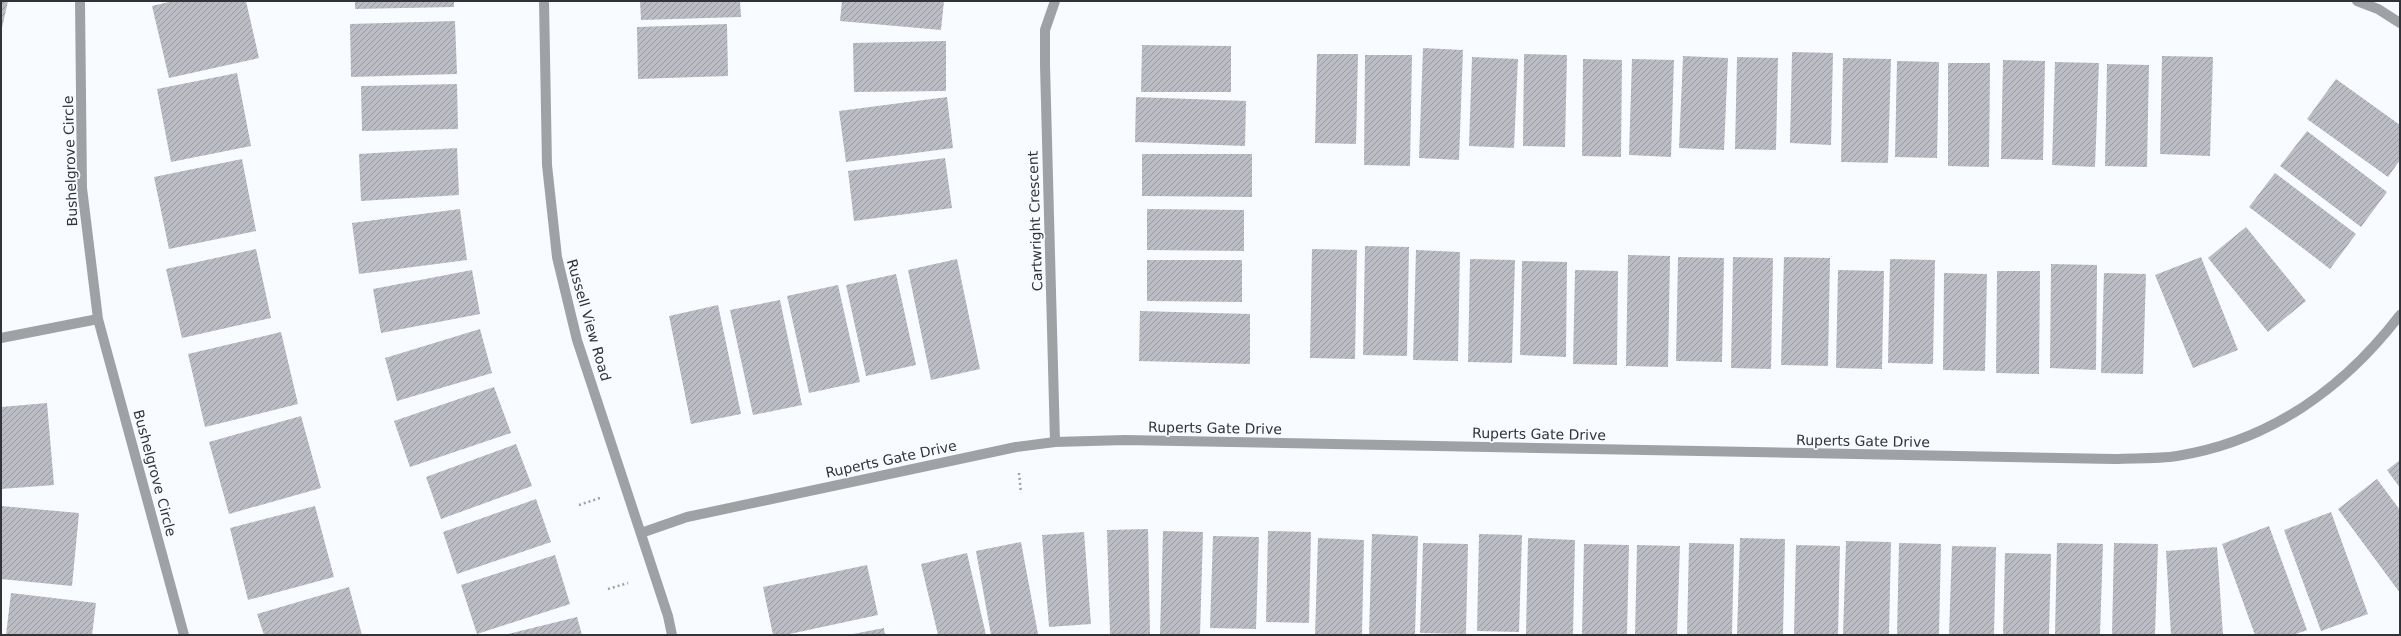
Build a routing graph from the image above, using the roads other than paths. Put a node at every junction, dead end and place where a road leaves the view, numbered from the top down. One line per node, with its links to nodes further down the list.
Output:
1 (80, 1): 7 (street, Bushelgrove Circle)
2 (544, 1): 10 (street, Russell View Road)
3 (1055, 1): 9 (street, Cartwright Crescent)
4 (2357, 1): 5 (street)
5 (2400, 23)
6 (2400, 315): 9 (street, Ruperts Gate Drive)
7 (98, 319): 8 (street); 11 (street, Bushelgrove Circle)
8 (1, 338)
9 (1055, 442): 10 (street, Ruperts Gate Drive)
10 (641, 534): 12 (street, Russell View Road)
11 (184, 635)
12 (672, 635)

